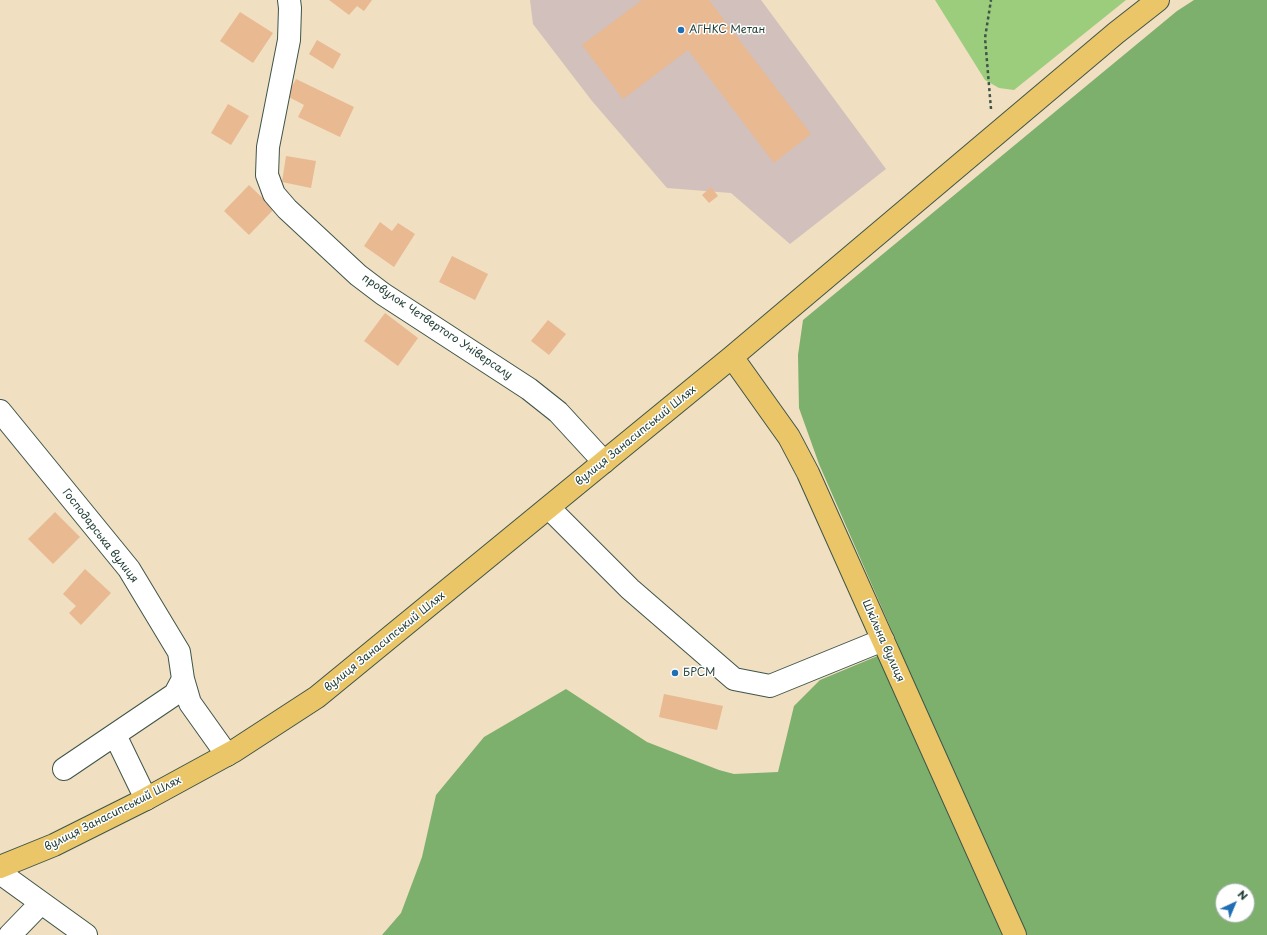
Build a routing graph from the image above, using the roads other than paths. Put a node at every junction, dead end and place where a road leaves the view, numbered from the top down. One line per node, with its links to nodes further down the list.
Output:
1 (289, 0): 5 (street, провулок Четвертого Універсалу)
2 (1158, 0): 3 (main road, вулиця Занасипський Шлях)
3 (732, 357): 5 (main road, вулиця Занасипський Шлях); 7 (main road, Шкільна вулиця)
4 (0, 411): 8 (street, Господарська вулиця)
5 (604, 462): 6 (main road, вулиця Занасипський Шлях)
6 (549, 508): 7 (street); 10 (main road, вулиця Занасипський Шлях)
7 (883, 640): 18 (main road, Шкільна вулиця)
8 (183, 679): 9 (street); 10 (street, Господарська вулиця)
9 (116, 735): 11 (street); 12 (street)
10 (227, 755): 12 (main road, вулиця Занасипський Шлях)
11 (64, 769)
12 (146, 799): 13 (main road, вулиця Занасипський Шлях)
13 (0, 867)
14 (0, 873): 15 (street)
15 (41, 903): 16 (street); 17 (street)
16 (10, 935)
17 (86, 935)
18 (1015, 935)

